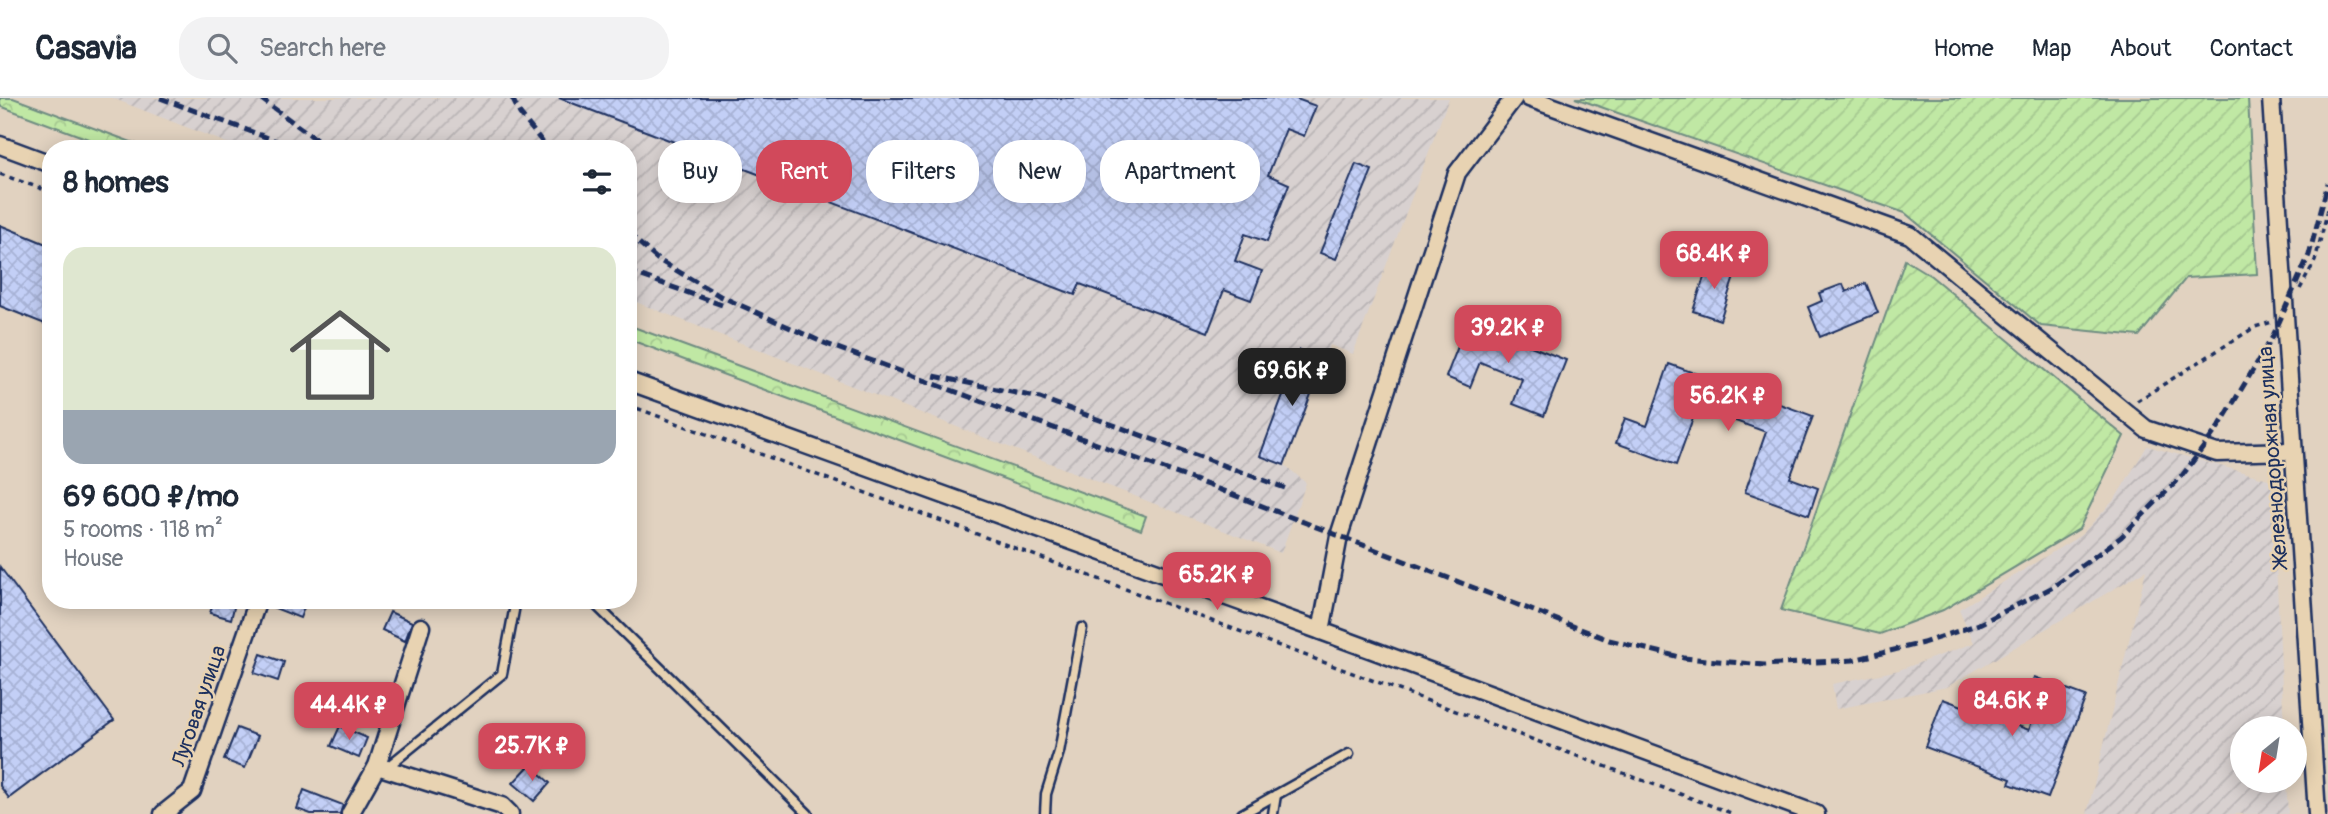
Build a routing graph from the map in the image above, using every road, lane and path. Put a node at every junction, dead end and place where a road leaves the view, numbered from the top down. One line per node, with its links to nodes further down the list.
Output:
1 (1514, 98): 19 (street)
2 (1529, 98): 12 (street)
3 (2271, 98): 9 (street, Железнодорожная улица)
4 (0, 145): 5 (street)
5 (42, 161)
6 (0, 174): 7 (path)
7 (42, 189)
8 (2328, 209): 9 (path)
9 (2285, 318): 12 (path); 13 (street, Железнодорожная улица)
10 (637, 384): 19 (street)
11 (637, 408): 30 (path)
12 (2124, 411): 13 (street)
13 (2294, 451): 32 (street, Железнодорожная улица)
14 (255, 609): 23 (street, Луговая улица)
15 (514, 609): 21 (lane)
16 (600, 609): 26 (lane)
17 (421, 627): 21 (street)
18 (1082, 628): 27 (lane)
19 (1321, 631): 31 (street)
20 (1349, 754): 22 (lane)
21 (381, 767): 24 (street); 25 (street)
22 (1276, 795): 28 (lane); 29 (lane)
23 (163, 814)
24 (350, 814)
25 (510, 814)
26 (807, 814)
27 (1045, 814)
28 (1241, 814)
29 (1273, 814)
30 (1734, 814)
31 (1816, 814)
32 (2317, 814)

